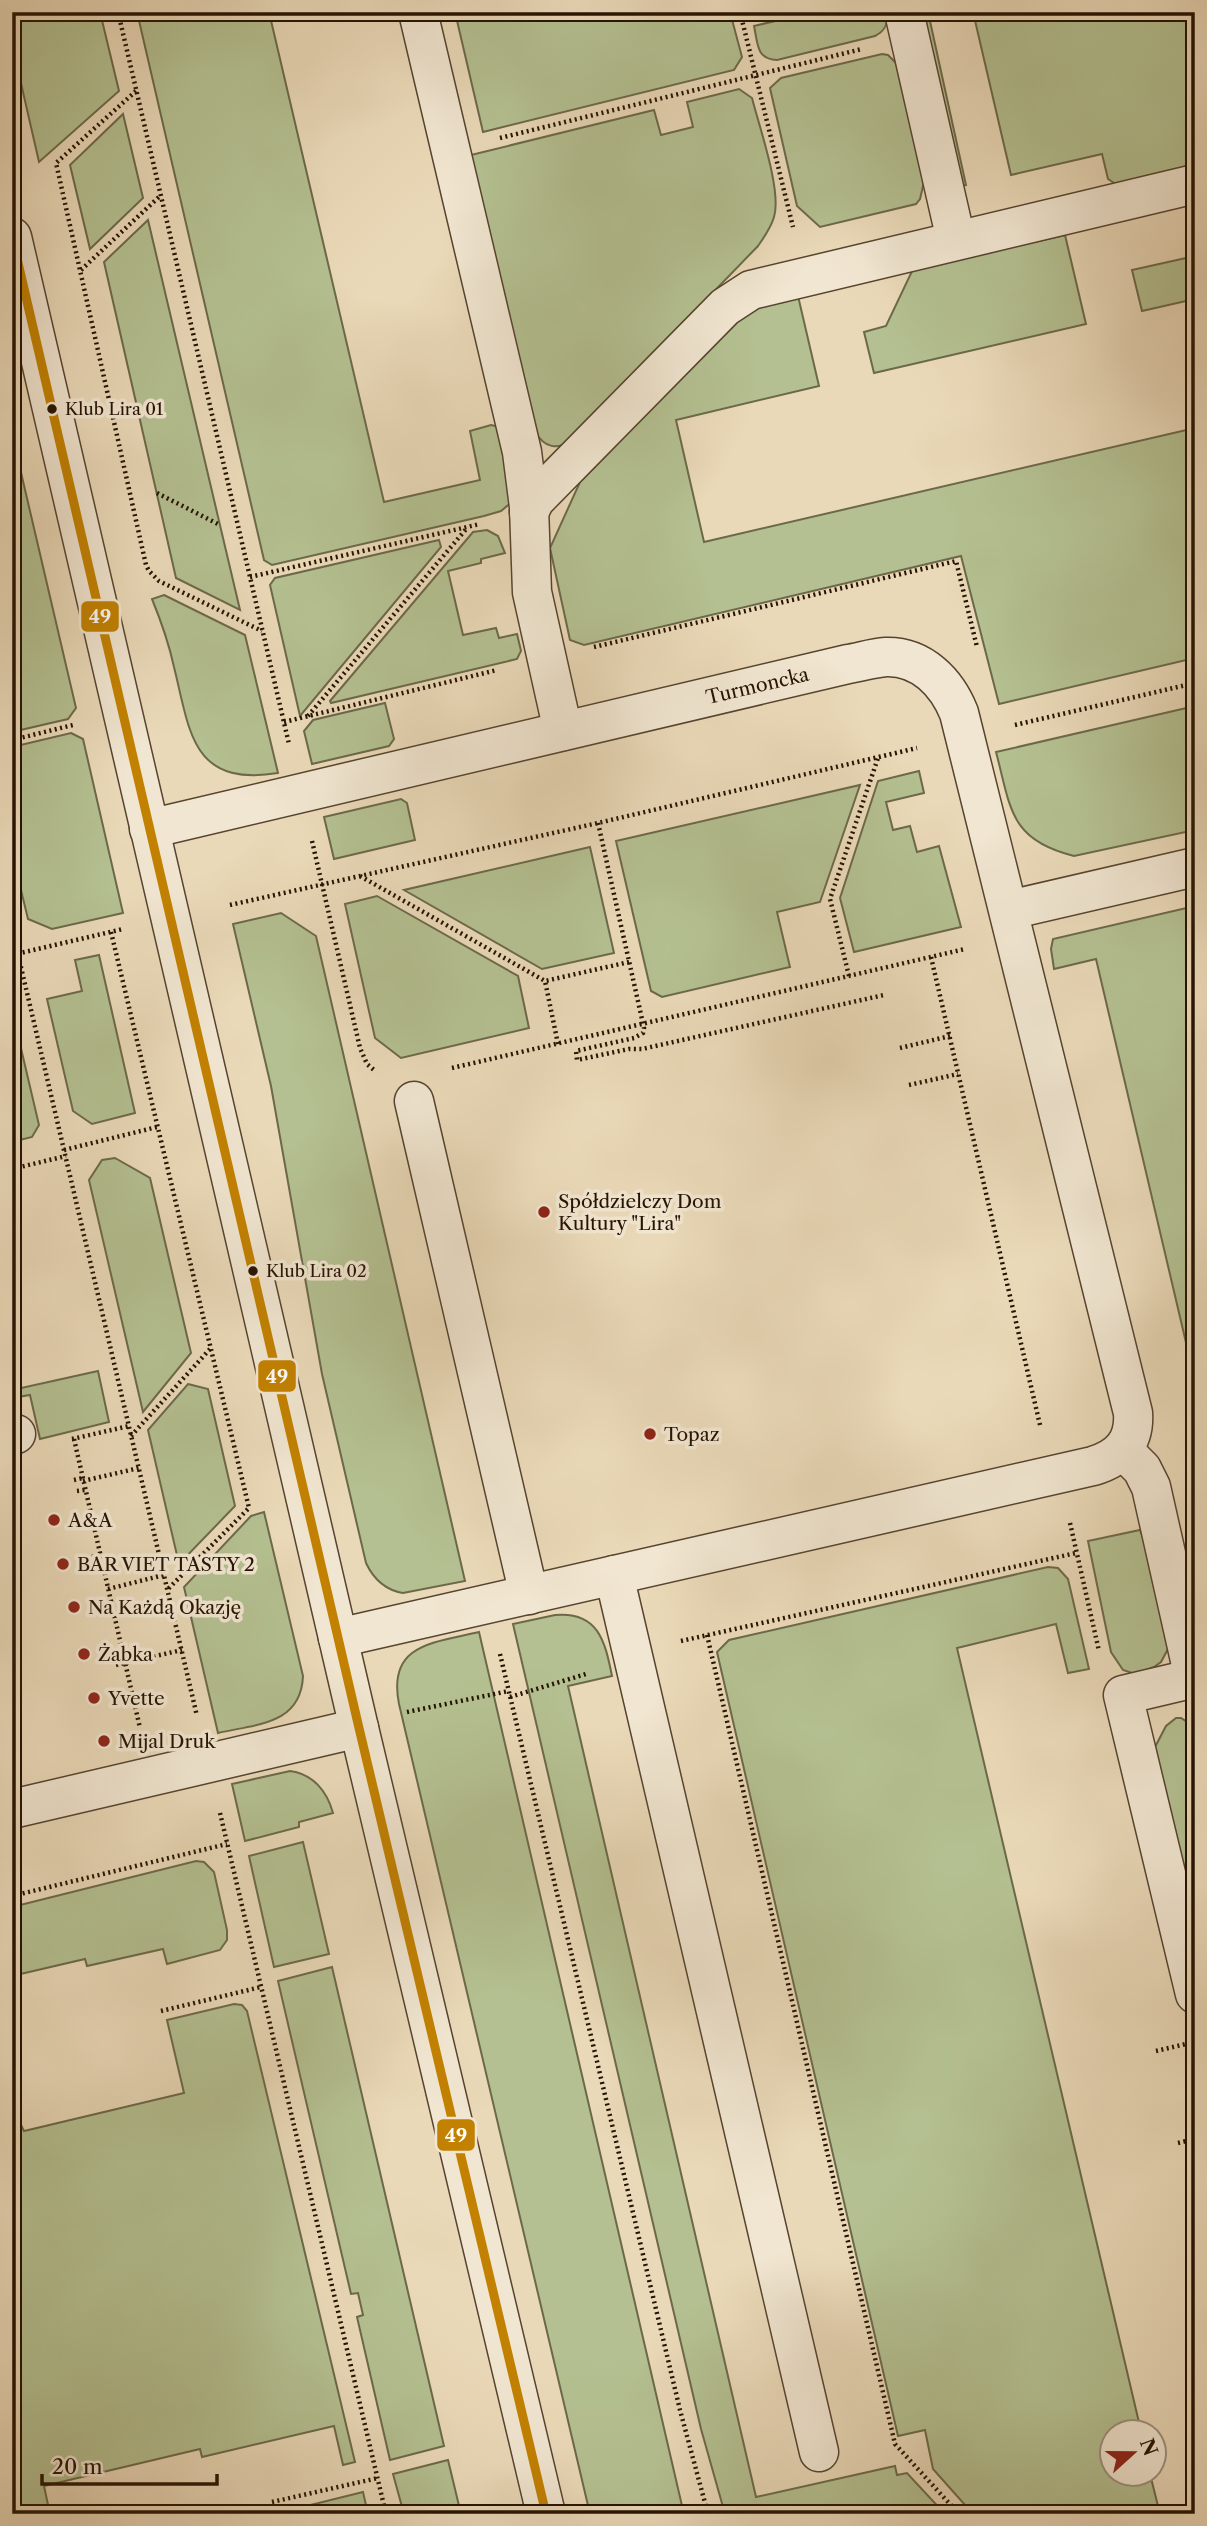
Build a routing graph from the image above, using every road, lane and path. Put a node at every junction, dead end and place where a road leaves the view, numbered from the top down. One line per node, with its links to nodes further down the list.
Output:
1 (118, 12): 6 (path)
2 (418, 12): 7 (street)
3 (740, 12): 5 (path)
4 (907, 25): 5 (path); 11 (street)
5 (756, 75): 7 (path); 13 (path)
6 (136, 91): 9 (path); 12 (path)
7 (451, 150): 16 (street)
8 (1195, 184): 11 (street)
9 (161, 195): 12 (path); 19 (path)
10 (12, 237): 14 (street)
11 (956, 240): 13 (street)
12 (80, 271): 20 (path)
13 (805, 276): 16 (street)
14 (19, 295): 23 (street)
15 (157, 493): 17 (path)
16 (529, 512): 18 (path); 21 (street)
17 (220, 525)
18 (467, 527): 19 (path); 24 (path)
19 (250, 577): 20 (path)
20 (262, 631): 25 (path)
21 (545, 659): 24 (path); 27 (street)
22 (1195, 683): 26 (path)
23 (122, 714): 28 (path); 33 (street)
24 (309, 716): 25 (path)
25 (284, 722): 30 (path)
26 (1011, 726)
27 (563, 731): 33 (street, Turmoncka); 39 (street, Turmoncka)
28 (12, 740)
29 (926, 746): 31 (path)
30 (292, 757)
31 (878, 757): 32 (path); 45 (path)
32 (598, 823): 36 (path); 44 (path)
33 (149, 829): 85 (street)
34 (310, 833): 37 (path)
35 (1195, 867): 39 (street)
36 (359, 875): 37 (path); 46 (path)
37 (322, 883): 38 (path); 54 (path)
38 (230, 905)
39 (1012, 924): 43 (path); 65 (street, Turmoncka)
40 (127, 928): 41 (path)
41 (111, 932): 42 (path); 57 (path)
42 (12, 955)
43 (931, 957): 45 (path); 49 (path)
44 (629, 962): 46 (path); 48 (path)
45 (849, 976): 48 (path)
46 (545, 981): 50 (path)
47 (884, 995): 48 (path)
48 (644, 1024): 50 (path)
49 (950, 1036): 51 (path); 53 (path)
50 (558, 1044): 52 (path)
51 (900, 1048)
52 (450, 1069)
53 (958, 1074): 55 (path); 61 (path)
54 (381, 1076)
55 (909, 1085)
56 (414, 1101): 79 (street)
57 (158, 1127): 58 (path); 59 (path)
58 (12, 1168)
59 (210, 1349): 62 (path); 78 (path)
60 (130, 1426): 63 (path)
61 (1026, 1428)
62 (131, 1436)
63 (74, 1439): 64 (path); 68 (path)
64 (63, 1442)
65 (1123, 1450): 75 (street); 91 (street)
66 (139, 1468): 68 (path)
67 (74, 1480): 68 (path)
68 (83, 1480): 69 (path)
69 (85, 1490): 70 (path); 72 (path)
70 (77, 1491)
71 (1076, 1553): 84 (path)
72 (101, 1555): 73 (path); 77 (path)
73 (92, 1557)
74 (164, 1575): 77 (path)
75 (614, 1575): 79 (street); 87 (street)
76 (1083, 1582): 82 (path)
77 (108, 1589): 80 (path)
78 (167, 1590)
79 (529, 1595): 83 (street)
80 (110, 1598): 81 (path); 88 (path)
81 (102, 1600)
82 (1087, 1602)
83 (489, 1604): 85 (street); 93 (path)
84 (707, 1635): 87 (path); 113 (path)
85 (338, 1638): 96 (street)
86 (182, 1650): 88 (path)
87 (634, 1659): 94 (path); 108 (street)
88 (125, 1663): 89 (path); 90 (path)
89 (116, 1665)
90 (128, 1677): 92 (path); 97 (path)
91 (1194, 1678): 102 (street)
92 (119, 1679)
93 (509, 1691): 94 (path); 95 (path)
94 (510, 1697): 112 (path)
95 (401, 1713)
96 (359, 1728): 97 (street); 111 (street)
97 (150, 1777): 98 (street)
98 (12, 1809)
99 (228, 1844): 100 (path)
100 (12, 1896)
101 (261, 1987): 103 (path)
102 (1195, 1994)
103 (161, 2011)
104 (1180, 2045): 105 (path)
105 (1156, 2051)
106 (1195, 2139): 107 (path)
107 (1178, 2143)
108 (819, 2452)
109 (378, 2478): 110 (path)
110 (272, 2502)
111 (546, 2514)
112 (708, 2514)
113 (959, 2514)

